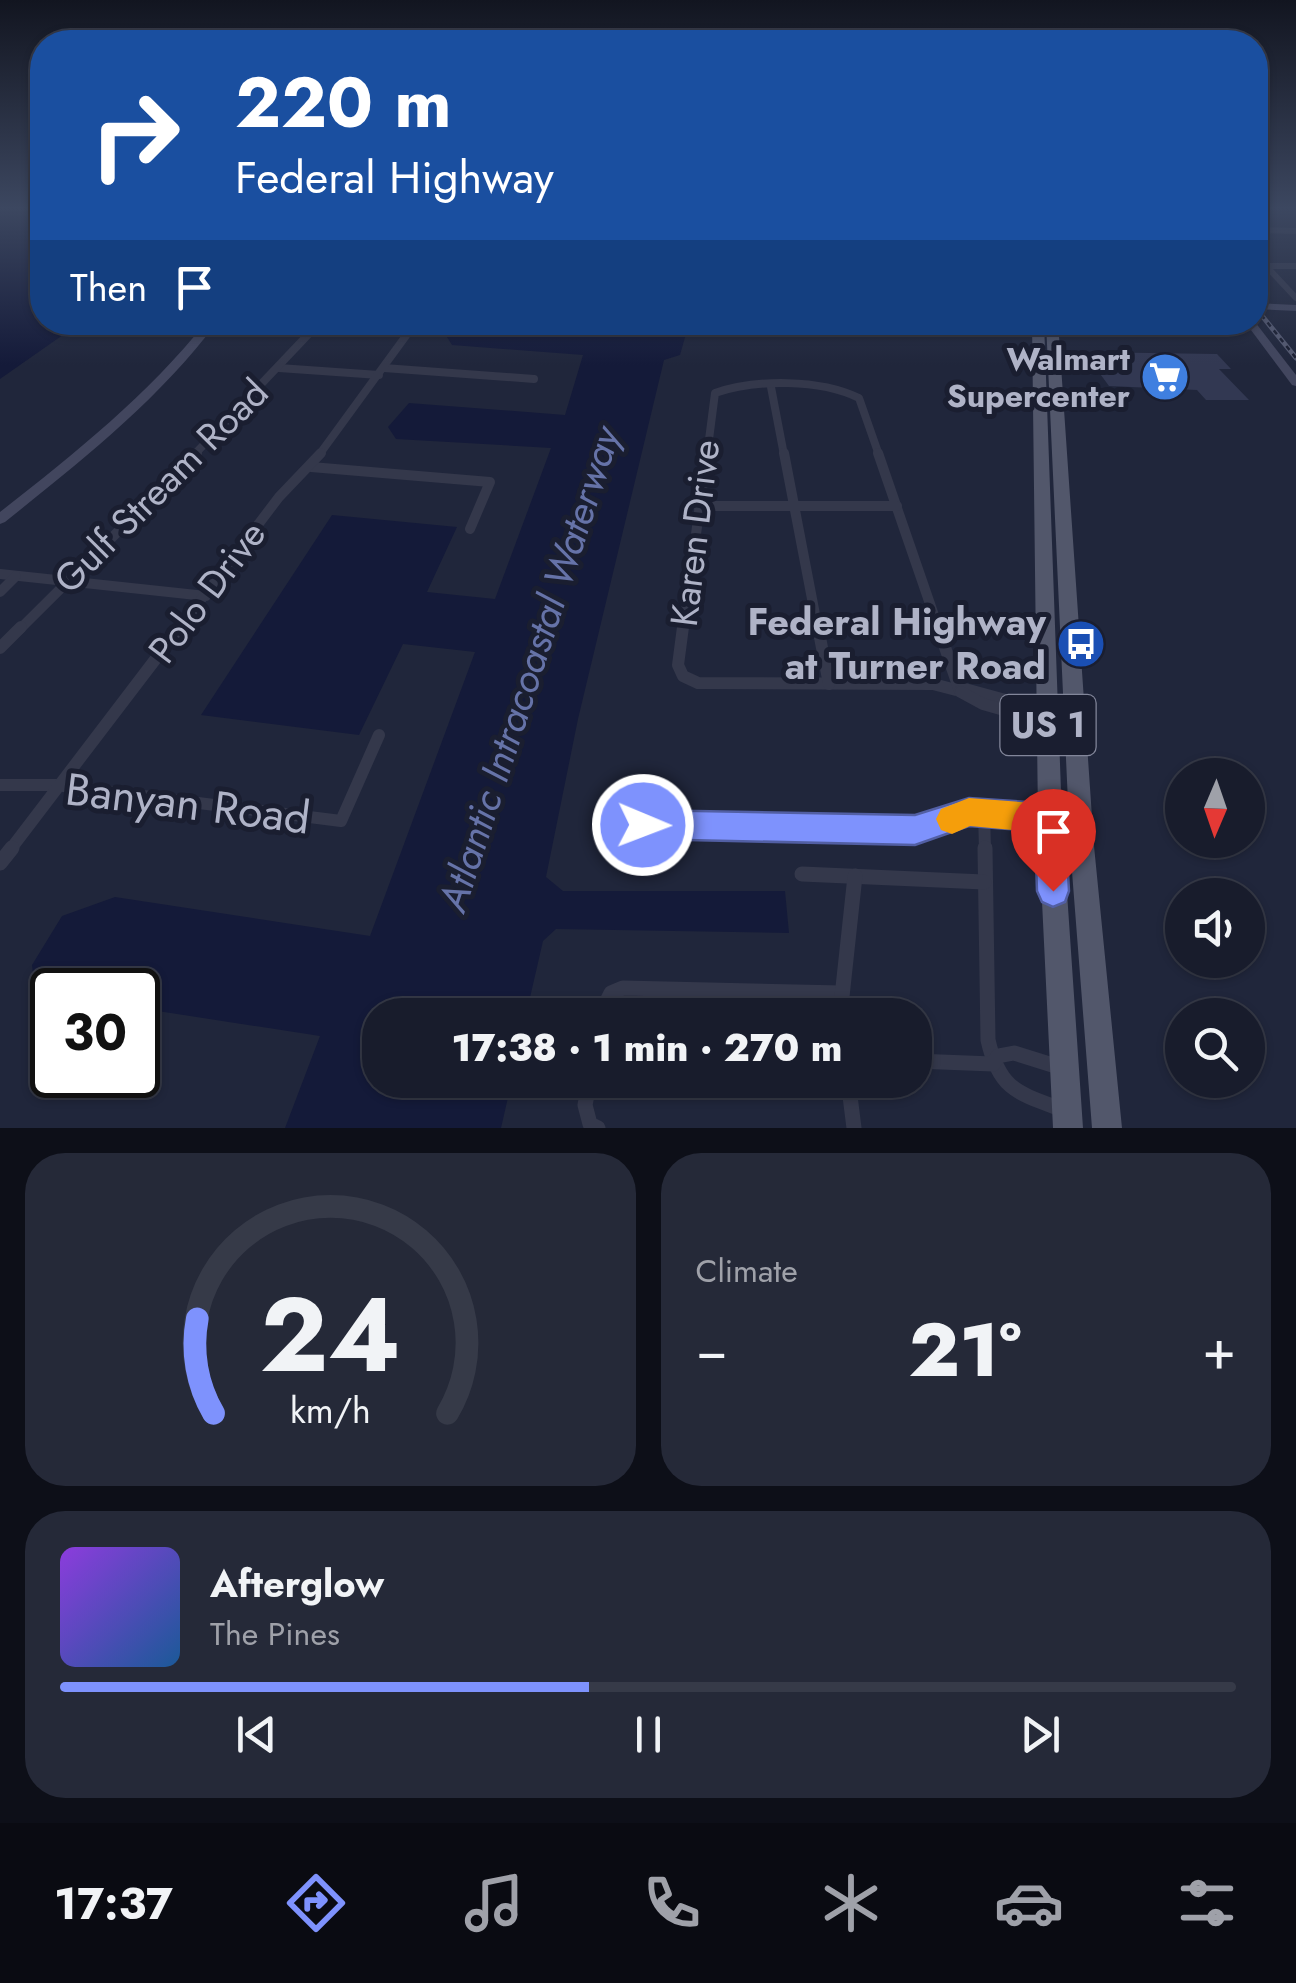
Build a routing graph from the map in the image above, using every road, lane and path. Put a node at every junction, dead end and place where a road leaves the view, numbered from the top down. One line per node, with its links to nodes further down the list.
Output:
1 (1268, 266): 2 (street)
2 (1296, 266)
3 (1268, 269): 5 (street)
4 (1268, 304): 5 (main road)
5 (1293, 305)
6 (200, 335): 23 (main road)
7 (308, 335): 12 (street, Gulf Stream Road)
8 (407, 335): 13 (street, Polo Drive)
9 (1039, 335): 17 (main road, US 1)
10 (1051, 335): 17 (main road, US 1)
11 (1260, 335): 15 (main road)
12 (279, 368): 13 (street); 27 (street, Gulf Stream Road)
13 (382, 372): 14 (street); 19 (street, Polo Drive)
14 (534, 379)
15 (1296, 383)
16 (771, 387): 20 (street, Karen Drive); 21 (street); 22 (street)
17 (1045, 391): 18 (main road, US 1)
18 (1050, 445): 33 (main road, US 1); 34 (main road, US 1)
19 (310, 467): 24 (street); 29 (street, Polo Drive)
20 (698, 506): 21 (street); 31 (street, Karen Drive)
21 (794, 506): 22 (street); 31 (street)
22 (897, 506): 32 (street)
23 (0, 519)
24 (470, 528)
25 (0, 574): 26 (street)
26 (16, 576): 27 (street); 28 (street)
27 (64, 582): 29 (street); 30 (street, Gulf Stream Road)
28 (0, 592)
29 (206, 596): 36 (street, Polo Drive)
30 (0, 648)
31 (830, 684): 32 (street)
32 (960, 692): 33 (street)
33 (1048, 717): 34 (street); 39 (main road, US 1)
34 (1075, 725): 56 (main road, US 1)
35 (379, 735): 36 (street, Banyan Road)
36 (56, 785): 37 (street, Banyan Road); 41 (street, Polo Drive)
37 (0, 786)
38 (984, 812): 39 (street); 40 (street); 44 (street)
39 (1050, 819): 50 (main road, US 1)
40 (643, 825)
41 (0, 862)
42 (802, 874): 43 (street)
43 (854, 876): 44 (street); 45 (street)
44 (984, 882): 49 (street)
45 (842, 992): 46 (street); 47 (street)
46 (608, 998)
47 (841, 998)
48 (932, 1062): 49 (street)
49 (992, 1064): 50 (street); 53 (street)
50 (1064, 1068): 53 (main road, US 1)
51 (587, 1098): 54 (street)
52 (850, 1098): 55 (street)
53 (1067, 1119)
54 (598, 1128)
55 (854, 1128)
56 (1108, 1128)

